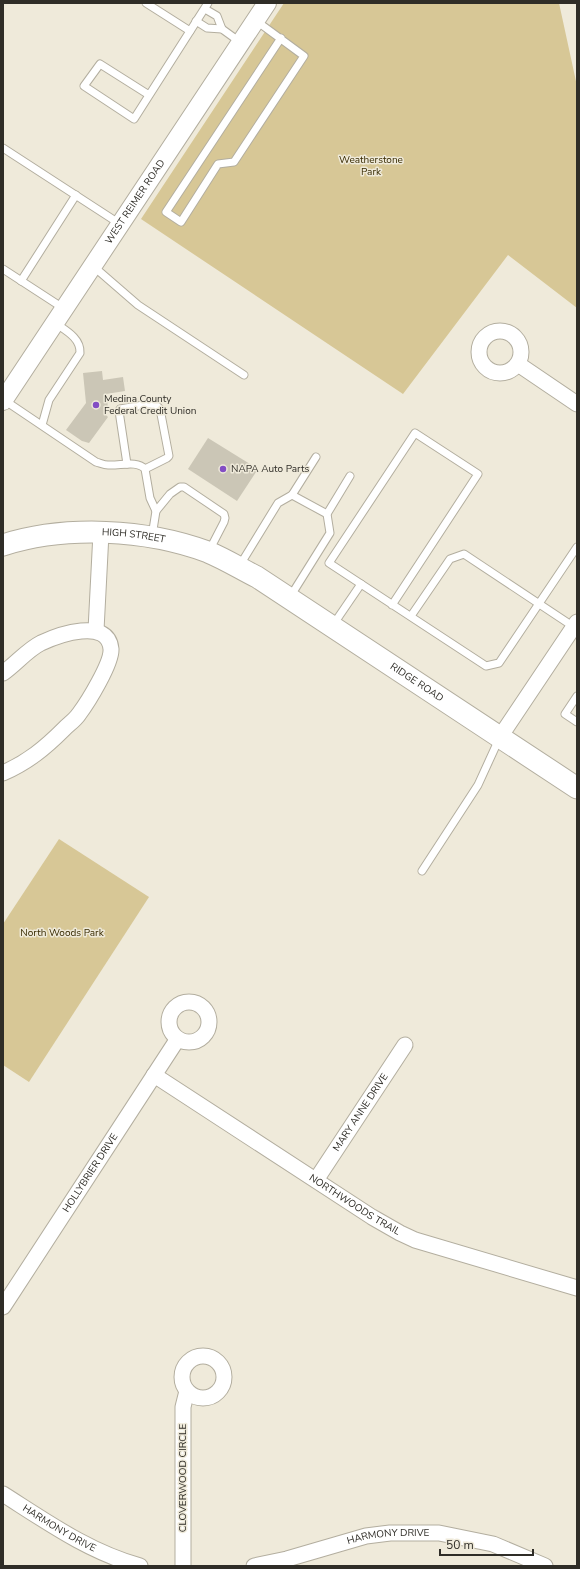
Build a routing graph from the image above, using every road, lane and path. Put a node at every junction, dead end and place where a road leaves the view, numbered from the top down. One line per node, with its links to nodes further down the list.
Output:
1 (146, 3): 7 (lane)
2 (266, 3): 4 (street, WEST REIMER ROAD)
3 (206, 6): 5 (lane); 6 (lane)
4 (255, 20): 8 (lane); 9 (street, WEST REIMER ROAD)
5 (196, 21): 6 (lane); 7 (lane)
6 (222, 29): 9 (lane)
7 (190, 31): 10 (lane)
8 (281, 38): 8 (lane)
9 (240, 42): 13 (street, WEST REIMER ROAD)
10 (149, 95): 10 (lane)
11 (3, 148): 12 (lane)
12 (76, 195): 13 (lane); 16 (lane)
13 (120, 224): 14 (street, WEST REIMER ROAD)
14 (93, 266): 17 (street, WEST REIMER ROAD); 19 (lane)
15 (3, 269): 16 (lane)
16 (21, 281): 17 (lane)
17 (60, 316): 20 (street, WEST REIMER ROAD); 22 (lane)
18 (518, 364): 21 (street)
19 (244, 375)
20 (3, 400): 22 (lane)
21 (577, 404)
22 (42, 425): 24 (lane)
23 (316, 457): 27 (lane)
24 (127, 464): 25 (lane); 25 (lane)
25 (146, 469): 28 (lane)
26 (350, 476): 29 (lane)
27 (292, 495): 29 (lane); 35 (lane)
28 (156, 511): 31 (lane); 34 (lane)
29 (327, 514): 38 (lane)
30 (101, 533): 31 (main road, HIGH STREET); 32 (main road, HIGH STREET); 44 (street)
31 (152, 538): 34 (main road, HIGH STREET)
32 (3, 546)
33 (577, 547): 40 (lane)
34 (208, 552): 35 (main road, HIGH STREET)
35 (239, 568): 36 (main road, HIGH STREET)
36 (257, 577): 38 (main road, RIDGE ROAD)
37 (361, 584): 39 (lane); 39 (lane); 42 (lane)
38 (289, 598): 42 (main road, RIDGE ROAD)
39 (392, 604): 41 (lane)
40 (539, 604): 41 (lane); 41 (lane); 43 (lane)
41 (411, 616)
42 (332, 627): 48 (main road, RIDGE ROAD)
43 (575, 628): 48 (street)
44 (96, 630): 45 (street); 49 (street)
45 (3, 673)
46 (577, 696): 47 (lane)
47 (577, 722)
48 (500, 737): 50 (main road, RIDGE ROAD); 51 (lane)
49 (3, 772)
50 (577, 788)
51 (422, 871)
52 (177, 1040): 54 (street, HOLLYBRIER DRIVE)
53 (405, 1045): 55 (street, MARY ANNE DRIVE)
54 (154, 1075): 55 (street, NORTHWOODS TRAIL); 57 (street, HOLLYBRIER DRIVE)
55 (316, 1180): 56 (street, NORTHWOODS TRAIL)
56 (577, 1288)
57 (3, 1307)
58 (187, 1391): 61 (street, CLOVERWOOD CIRCLE)
59 (3, 1494): 60 (street, HARMONY DRIVE)
60 (140, 1566)
61 (183, 1566)
62 (254, 1566): 63 (street, HARMONY DRIVE)
63 (545, 1566)

